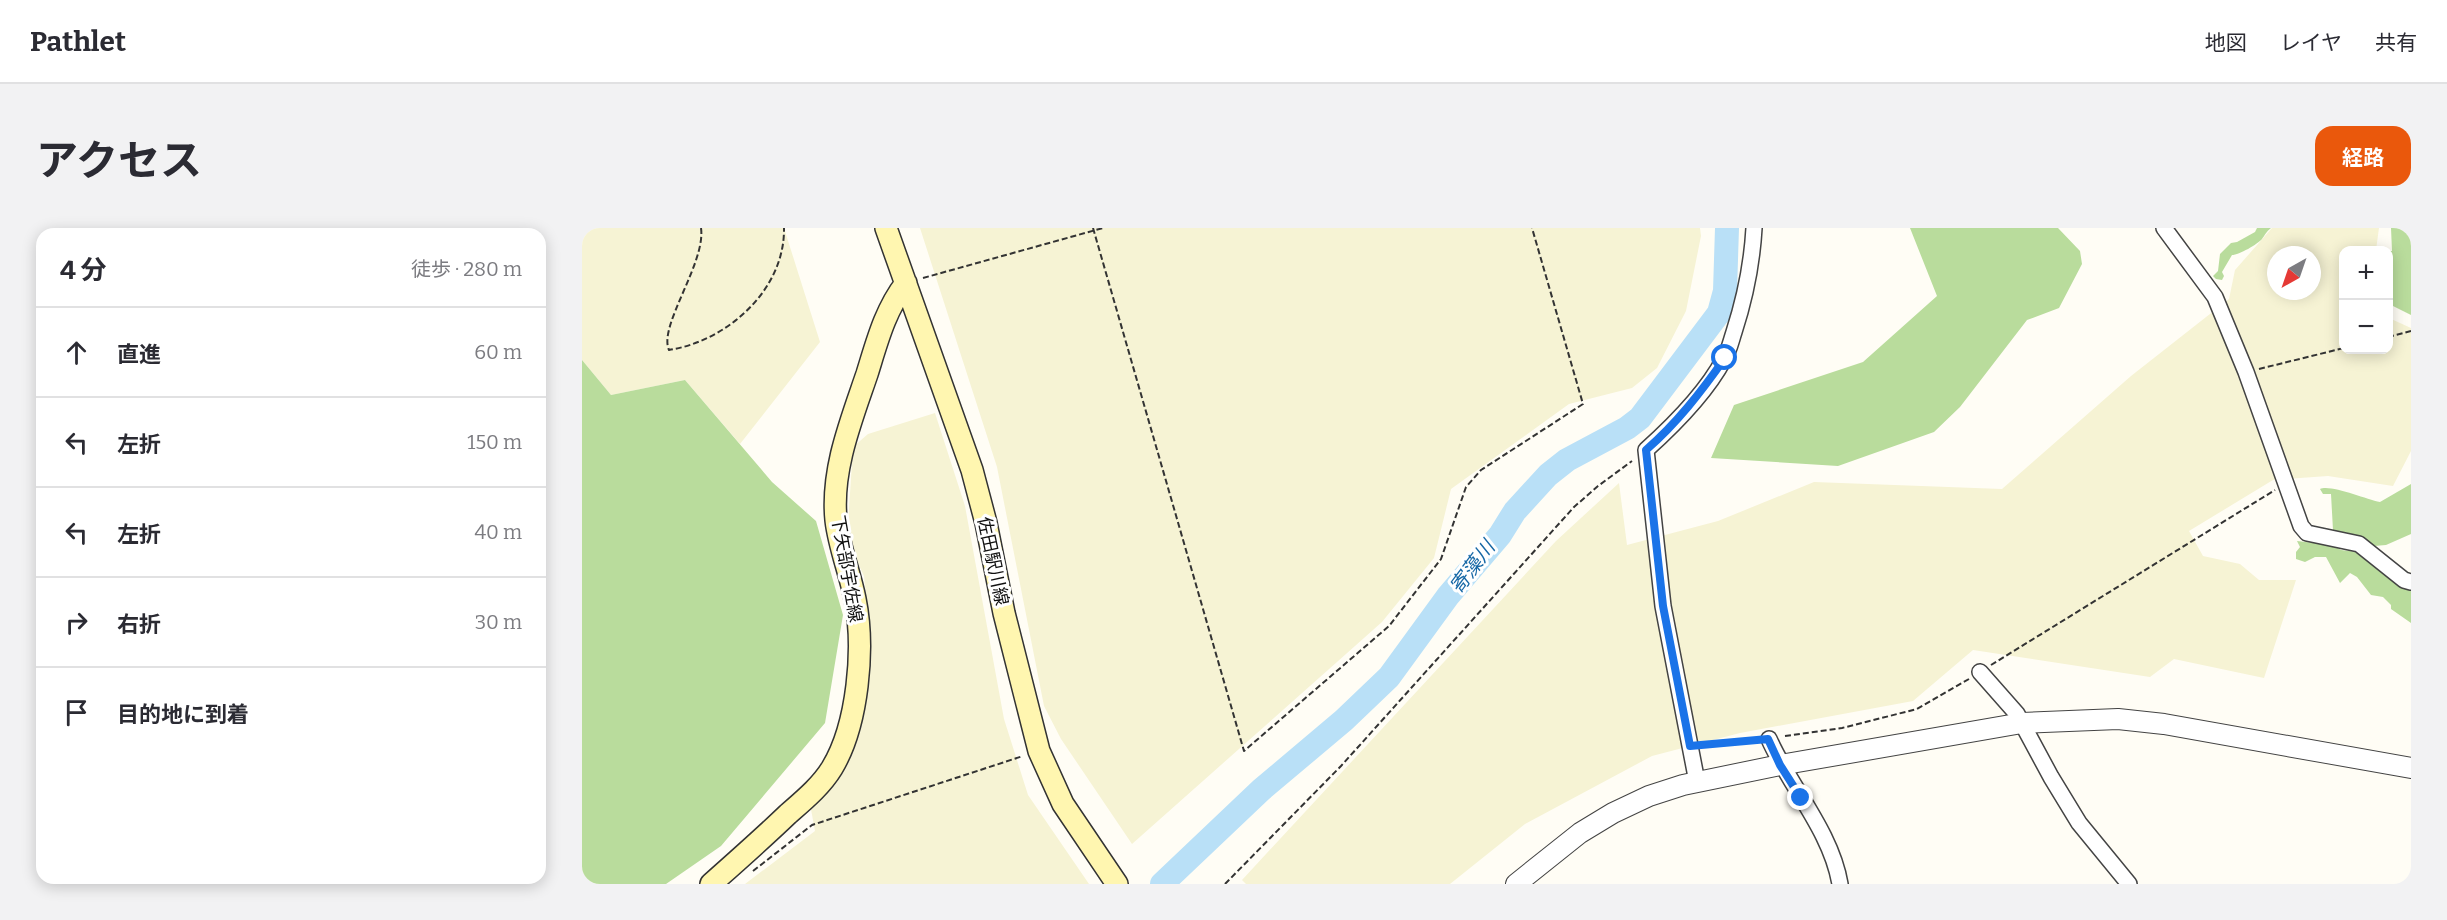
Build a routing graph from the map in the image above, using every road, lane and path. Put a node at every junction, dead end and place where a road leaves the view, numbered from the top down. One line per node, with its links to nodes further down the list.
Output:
1 (701, 228): 2 (path)
2 (784, 228)
3 (886, 228): 9 (main road, 佐田駅川線)
4 (1103, 228): 8 (path)
5 (1532, 228): 8 (path)
6 (1754, 228): 14 (street)
7 (2164, 228): 13 (street)
8 (1094, 229): 9 (path)
9 (906, 283): 21 (main road, 佐田駅川線); 26 (main road, 下矢部宇佐線)
10 (2411, 331): 11 (path)
11 (2393, 336)
12 (2339, 349): 13 (path)
13 (2246, 372): 15 (street)
14 (1646, 450): 20 (street); 28 (path)
15 (2285, 483): 16 (street); 17 (path)
16 (2411, 582)
17 (1980, 672): 18 (street); 19 (path)
18 (2022, 723): 22 (street); 23 (street); 31 (street)
19 (1768, 739): 20 (path); 22 (street)
20 (1690, 746): 24 (street)
21 (1039, 751): 25 (path); 27 (main road, 佐田駅川線)
22 (1780, 765): 24 (street); 30 (street)
23 (2411, 768)
24 (1697, 782): 29 (street)
25 (746, 877)
26 (711, 884)
27 (1117, 884)
28 (1225, 884)
29 (1516, 884)
30 (1840, 884)
31 (2129, 884)

